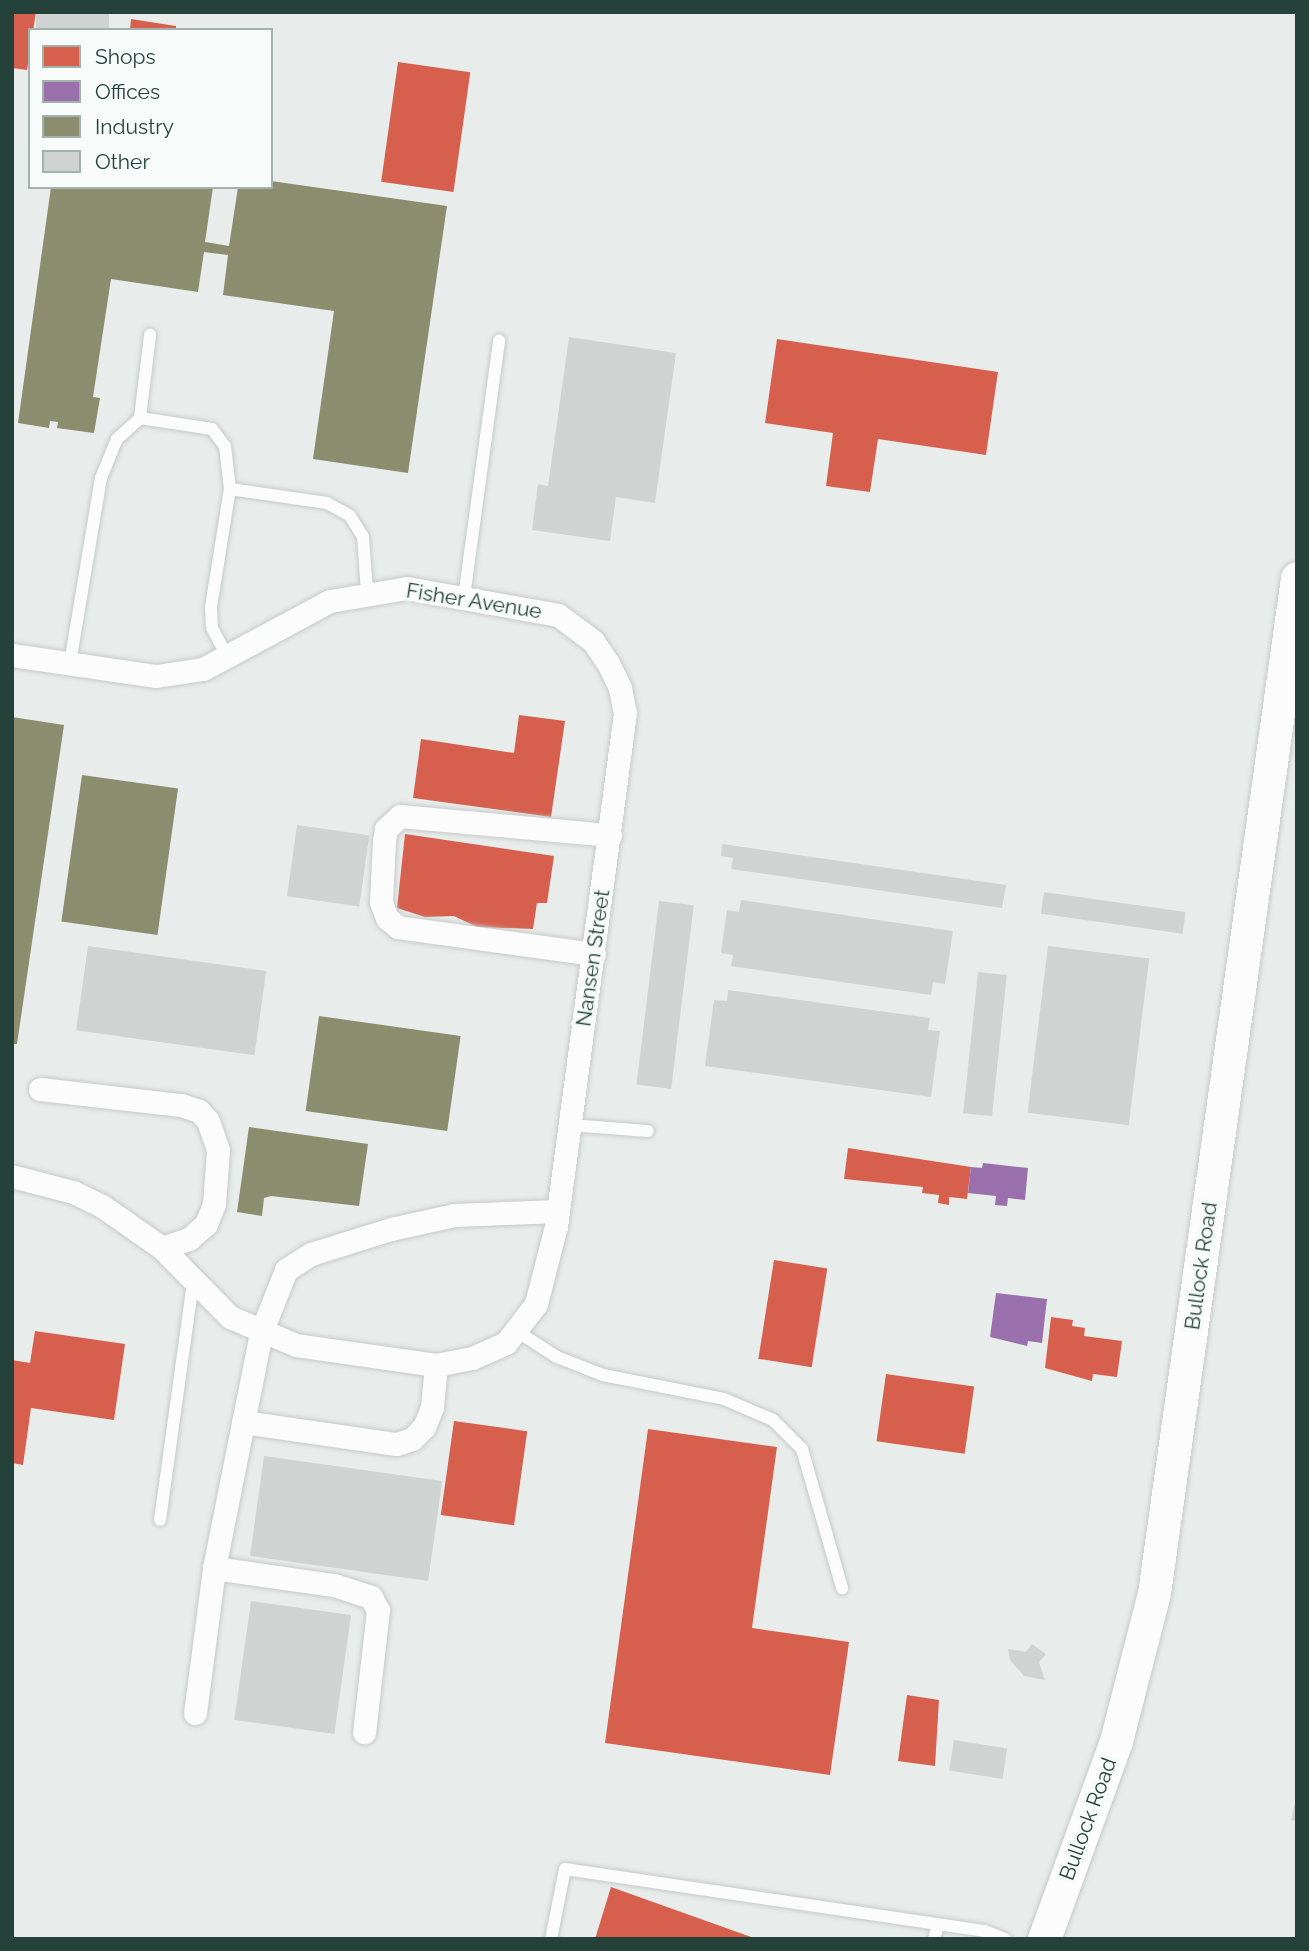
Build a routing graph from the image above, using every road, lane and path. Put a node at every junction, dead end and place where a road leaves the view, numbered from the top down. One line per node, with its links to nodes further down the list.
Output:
1 (150, 335): 3 (lane)
2 (499, 340): 7 (lane)
3 (140, 418): 4 (lane); 11 (lane)
4 (230, 489): 6 (lane); 10 (lane)
5 (1297, 578): 34 (street, Bullock Road)
6 (367, 592): 7 (street, Fisher Avenue); 10 (street, Fisher Avenue)
7 (464, 597): 8 (street, Fisher Avenue)
8 (575, 625): 12 (street, Nansen Street)
9 (12, 655): 11 (street, Fisher Avenue)
10 (228, 658): 11 (street, Fisher Avenue)
11 (70, 663)
12 (610, 835): 13 (street, Nansen Street); 13 (street)
13 (594, 954): 15 (street, Nansen Street)
14 (40, 1089): 19 (street)
15 (570, 1125): 16 (lane); 18 (street, Nansen Street)
16 (648, 1131)
17 (12, 1176): 19 (street)
18 (558, 1210): 21 (street, Nansen Street); 22 (street)
19 (162, 1248): 20 (street)
20 (193, 1283): 22 (street); 25 (lane)
21 (519, 1332): 23 (street); 27 (lane)
22 (261, 1333): 23 (street); 24 (street)
23 (436, 1365): 24 (street)
24 (243, 1422): 26 (street)
25 (160, 1520)
26 (214, 1568): 28 (street); 29 (street)
27 (842, 1588)
28 (195, 1713)
29 (364, 1732)
30 (938, 1925): 31 (lane); 32 (lane); 33 (lane)
31 (551, 1939)
32 (934, 1939)
33 (1005, 1939)
34 (1044, 1939)

